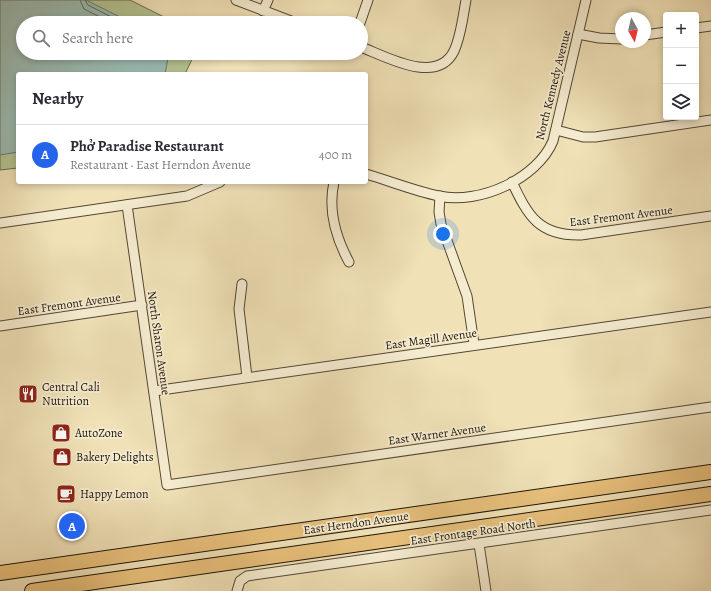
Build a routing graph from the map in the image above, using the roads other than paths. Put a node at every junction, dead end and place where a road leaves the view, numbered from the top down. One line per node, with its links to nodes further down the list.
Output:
1 (236, 0): 6 (street)
2 (268, 0): 6 (street)
3 (368, 0): 8 (street)
4 (466, 0): 15 (street)
5 (586, 0): 12 (street, North Kennedy Avenue)
6 (263, 11): 7 (street)
7 (277, 16)
8 (362, 16)
9 (711, 26): 10 (street)
10 (699, 28)
11 (663, 32): 13 (street)
12 (578, 34): 14 (street); 17 (street, North Kennedy Avenue)
13 (651, 34)
14 (615, 39)
15 (368, 50)
16 (711, 120): 17 (street)
17 (556, 130): 19 (street, North Kennedy Avenue)
18 (368, 175): 22 (street, North Kennedy Avenue)
19 (512, 182): 22 (street, North Kennedy Avenue); 24 (street, East Fremont Avenue)
20 (215, 184): 23 (street)
21 (334, 184): 26 (street)
22 (440, 196): 31 (street)
23 (128, 205): 25 (street); 28 (street, North Sharon Avenue)
24 (711, 216)
25 (0, 223)
26 (349, 262)
27 (242, 284): 32 (street)
28 (142, 305): 30 (street, East Fremont Avenue); 33 (street, North Sharon Avenue)
29 (711, 312): 31 (street, East Magill Avenue)
30 (0, 326)
31 (474, 344): 32 (street, East Magill Avenue)
32 (247, 377): 33 (street, East Magill Avenue)
33 (154, 391): 36 (street, North Sharon Avenue)
34 (711, 406): 36 (street, East Warner Avenue)
35 (711, 472): 40 (main road, East Herndon Avenue)
36 (167, 485)
37 (711, 494): 41 (main road, East Herndon Avenue)
38 (711, 510): 39 (street, East Frontage Road North)
39 (480, 544): 42 (street, East Frontage Road North); 43 (street)
40 (0, 573)
41 (32, 591)
42 (237, 591)
43 (486, 591)

